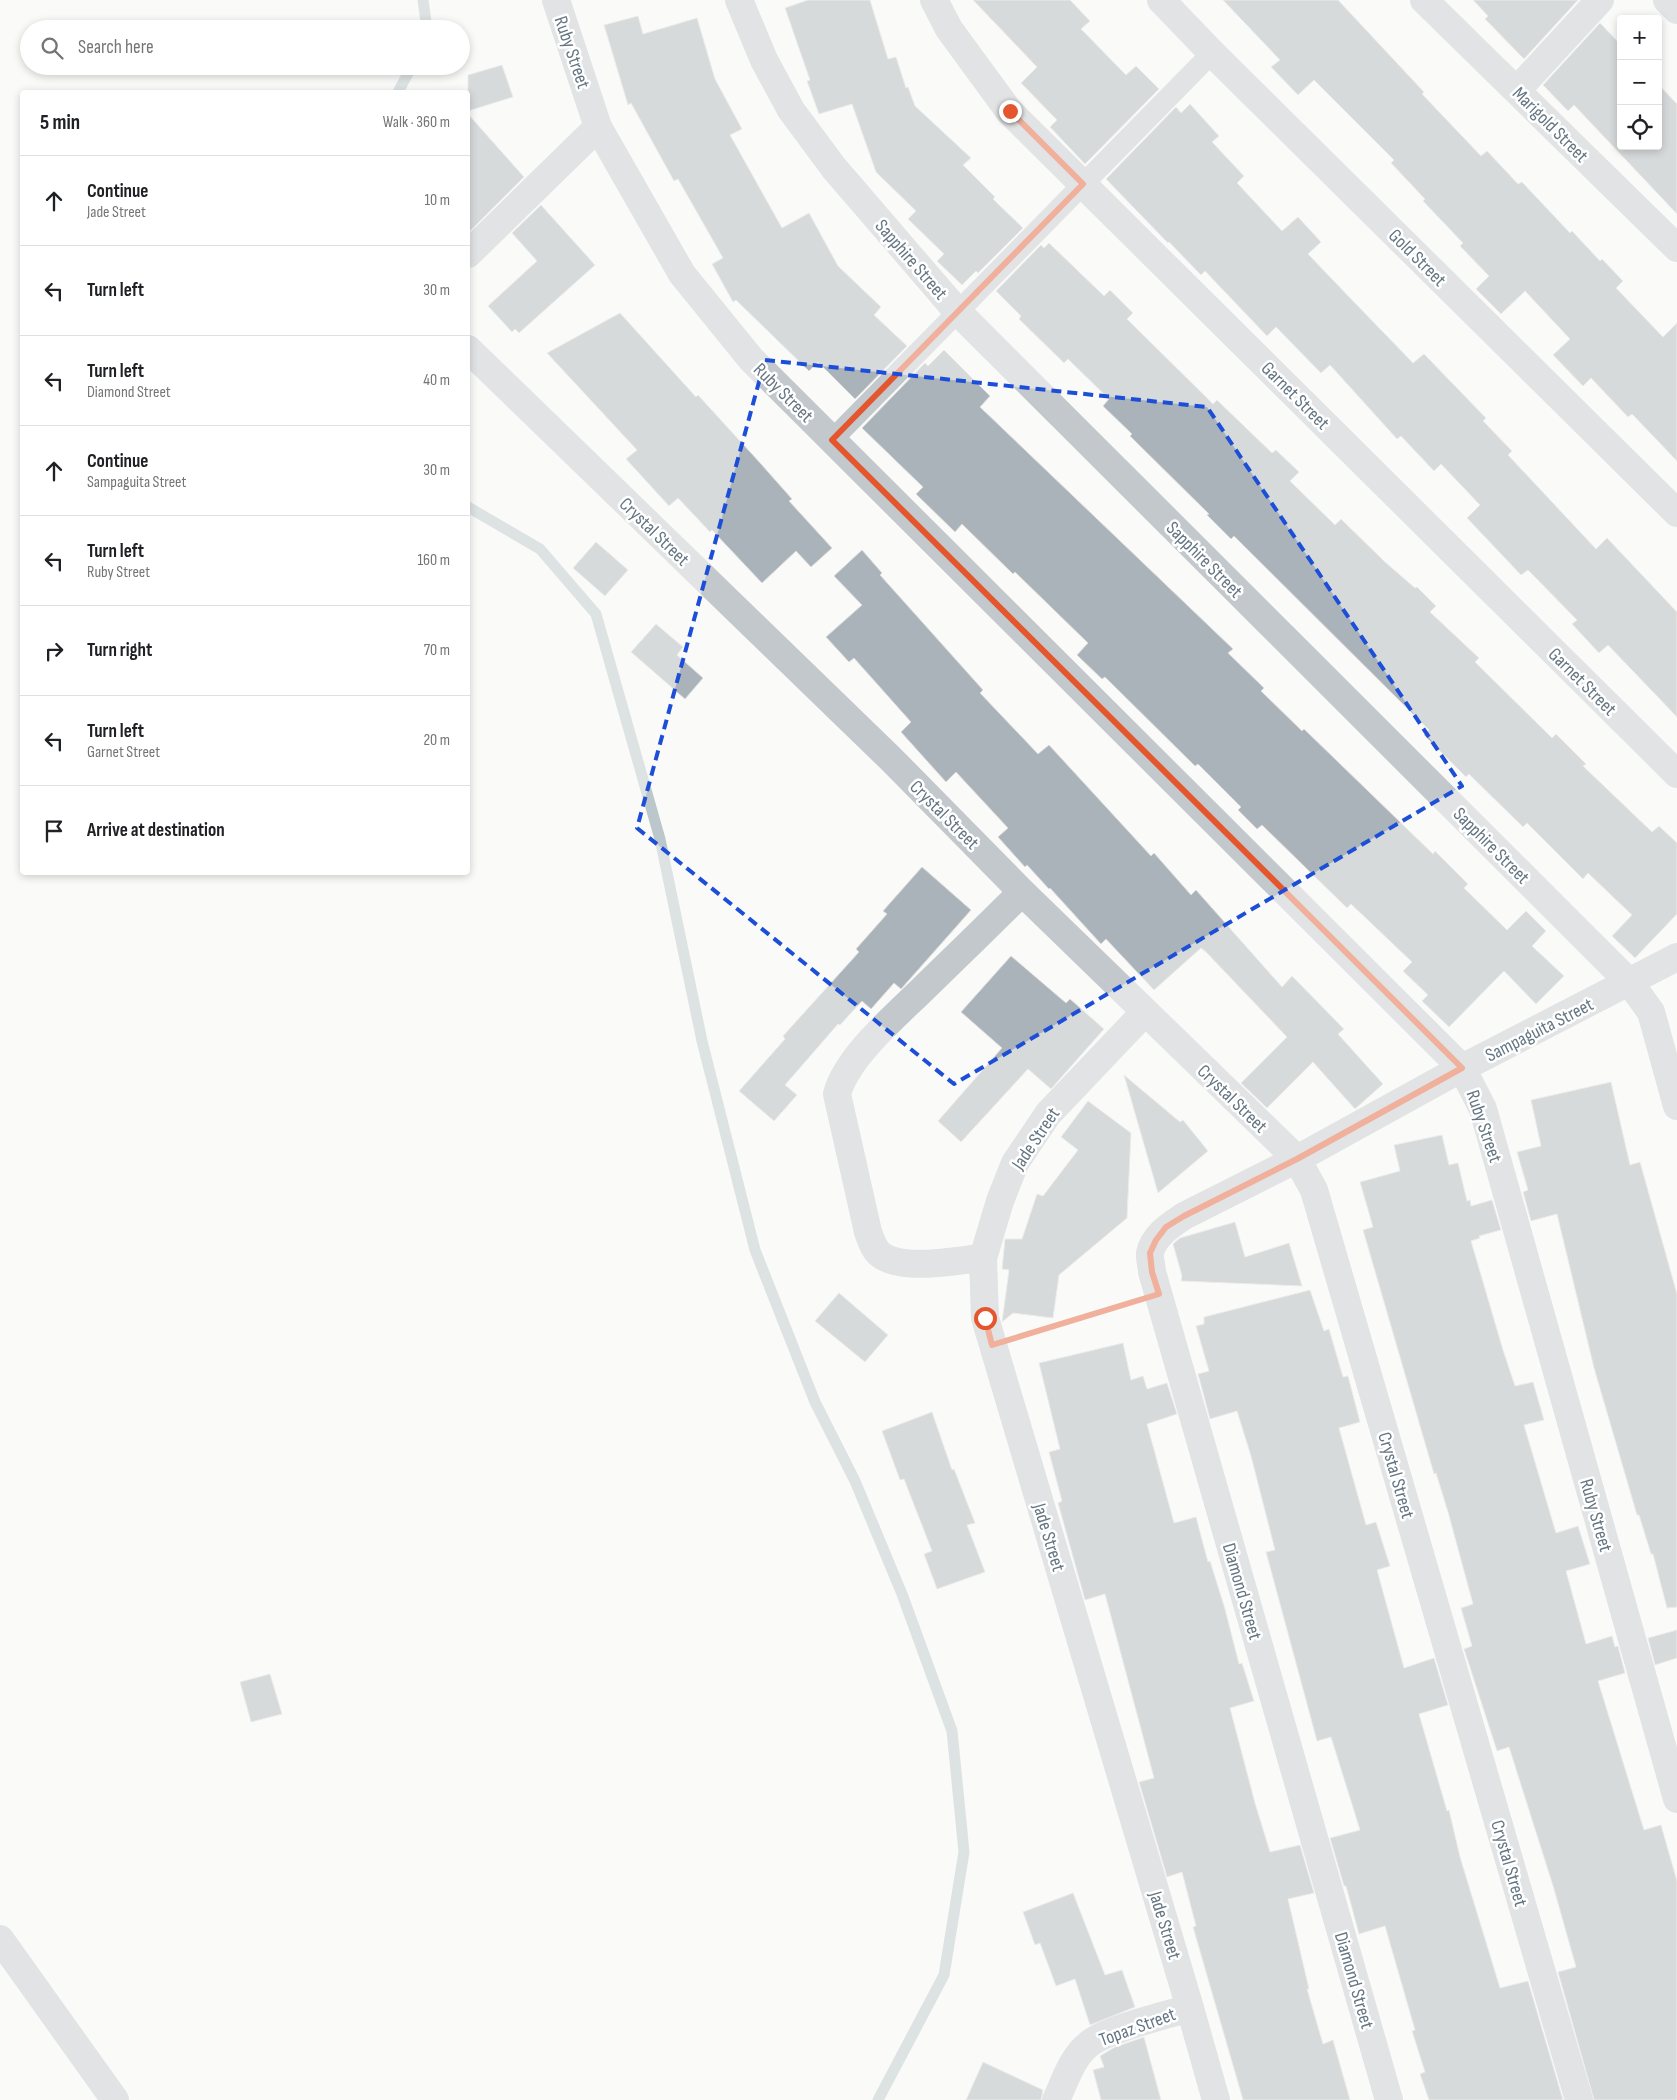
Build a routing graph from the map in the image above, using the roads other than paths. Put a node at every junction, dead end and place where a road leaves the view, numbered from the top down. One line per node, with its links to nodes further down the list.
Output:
1 (556, 0): 11 (street, Ruby Street)
2 (739, 0): 15 (street, Sapphire Street)
3 (934, 0): 12 (street, Garnet Street)
4 (1161, 0): 9 (street, Gold Street)
5 (1424, 0): 10 (street, Marigold Street)
6 (1600, 0): 10 (street)
7 (1667, 0): 8 (street)
8 (1677, 10)
9 (1212, 53): 12 (lane); 18 (street, Gold Street)
10 (1517, 90): 13 (street, Marigold Street)
11 (598, 128): 14 (street); 17 (street, Ruby Street)
12 (1083, 184): 15 (lane); 19 (street, Garnet Street)
13 (1677, 248)
14 (470, 252)
15 (957, 311): 17 (lane); 22 (street, Sapphire Street)
16 (470, 351): 20 (street, Crystal Street)
17 (832, 440): 24 (street, Ruby Street)
18 (1677, 513)
19 (1677, 774)
20 (1022, 892): 23 (street, Crystal Street); 27 (street)
21 (1677, 957): 22 (street, Sampaguita Street)
22 (1630, 982): 24 (street, Sampaguita Street); 25 (street, Sapphire Street)
23 (1144, 1012): 26 (street, Crystal Street); 27 (street, Jade Street)
24 (1462, 1068): 26 (street, Sampaguita Street); 28 (street, Ruby Street)
25 (1677, 1106)
26 (1297, 1159): 34 (street, Diamond Street); 35 (street, Crystal Street)
27 (983, 1258): 30 (street, Jade Street)
28 (1677, 1799)
29 (0, 1939): 31 (street)
30 (1190, 2008): 32 (street, Topaz Street); 33 (street, Jade Street)
31 (115, 2100)
32 (1056, 2100)
33 (1216, 2100)
34 (1389, 2100)
35 (1579, 2100)

